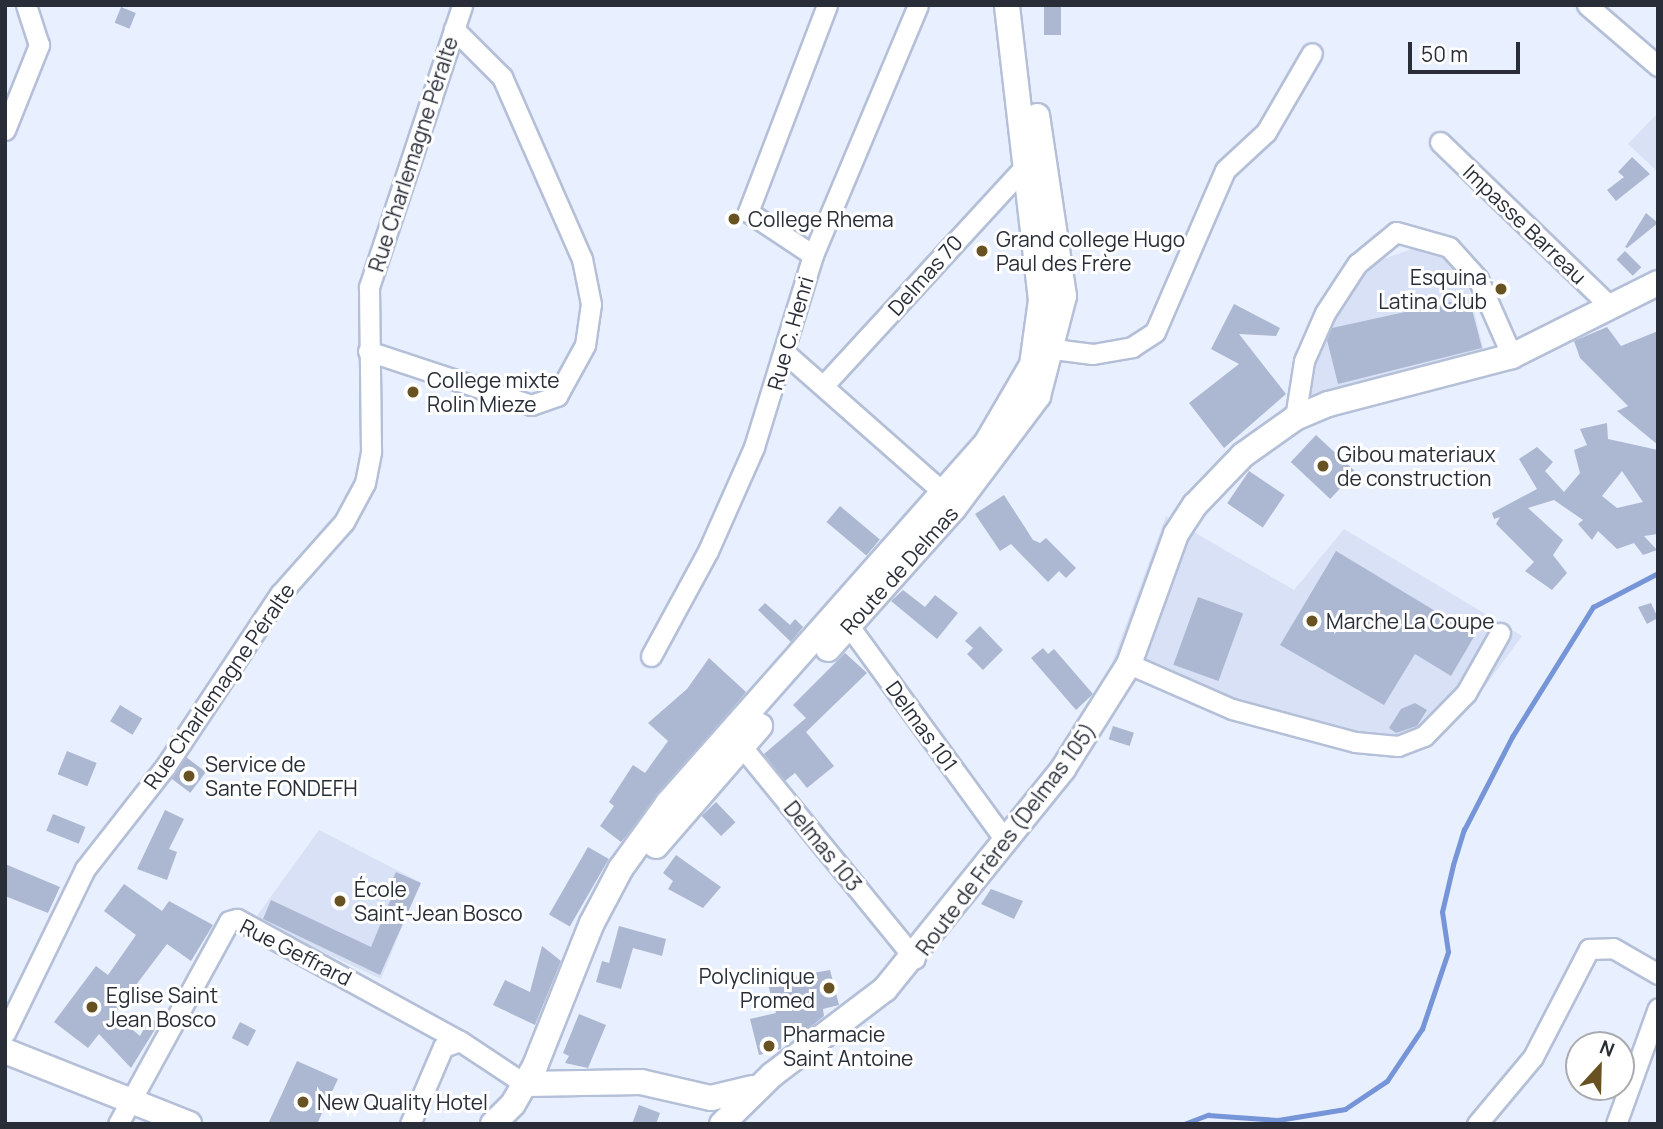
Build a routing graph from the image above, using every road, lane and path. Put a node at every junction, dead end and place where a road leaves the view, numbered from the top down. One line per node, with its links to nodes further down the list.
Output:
1 (26, 5): 11 (street)
2 (462, 5): 8 (street, Rue Charlemagne Péralte)
3 (827, 5): 14 (street)
4 (918, 5): 14 (street, Rue C. Henri)
5 (1007, 5): 13 (main road, Route de Delmas)
6 (1022, 5): 17 (main road, Route de Delmas)
7 (1587, 5): 10 (street)
8 (454, 29): 18 (street, Rue Charlemagne Péralte); 18 (street)
9 (1312, 53): 17 (street)
10 (1658, 66)
11 (5, 130)
12 (1440, 142): 16 (street, Impasse Barreau)
13 (1027, 164): 17 (main road, Route de Delmas); 21 (street, Delmas 70)
14 (813, 255): 19 (street, Rue C. Henri)
15 (1658, 283): 16 (main road, Route de Frères (Delmas 105))
16 (1610, 306): 20 (main road, Route de Frères (Delmas 105))
17 (1044, 348): 23 (main road, Route de Delmas); 24 (main road, Route de Delmas)
18 (368, 351): 33 (street, Rue Charlemagne Péralte)
19 (784, 352): 21 (street); 26 (street, Rue C. Henri)
20 (1512, 356): 22 (main road, Route de Frères (Delmas 105)); 22 (street)
21 (823, 386): 23 (street)
22 (1295, 418): 27 (main road, Route de Frères (Delmas 105))
23 (944, 493): 24 (main road, Route de Delmas)
24 (844, 618): 28 (main road, Route de Delmas); 29 (street, Delmas 101)
25 (1500, 633): 27 (street)
26 (651, 656)
27 (1129, 664): 29 (main road, Route de Frères (Delmas 105))
28 (736, 740): 30 (street, Delmas 103); 36 (main road, Route de Delmas)
29 (1006, 840): 30 (main road, Route de Frères (Delmas 105))
30 (915, 959): 37 (main road, Route de Frères (Delmas 105))
31 (1658, 974): 46 (street)
32 (1658, 1009): 47 (street)
33 (5, 1033)
34 (460, 1041): 36 (street, Rue Geffrard); 39 (street, Rue Geffrard); 42 (street)
35 (5, 1051): 39 (main road)
36 (530, 1074): 38 (main road); 43 (main road, Route de Delmas)
37 (760, 1085): 38 (main road); 45 (main road, Route de Frères (Delmas 105))
38 (694, 1096): 44 (main road)
39 (131, 1098): 40 (street, Rue Geffrard); 41 (main road)
40 (118, 1124)
41 (189, 1124)
42 (410, 1124)
43 (493, 1124)
44 (710, 1124)
45 (722, 1124)
46 (1477, 1124)
47 (1616, 1124)

